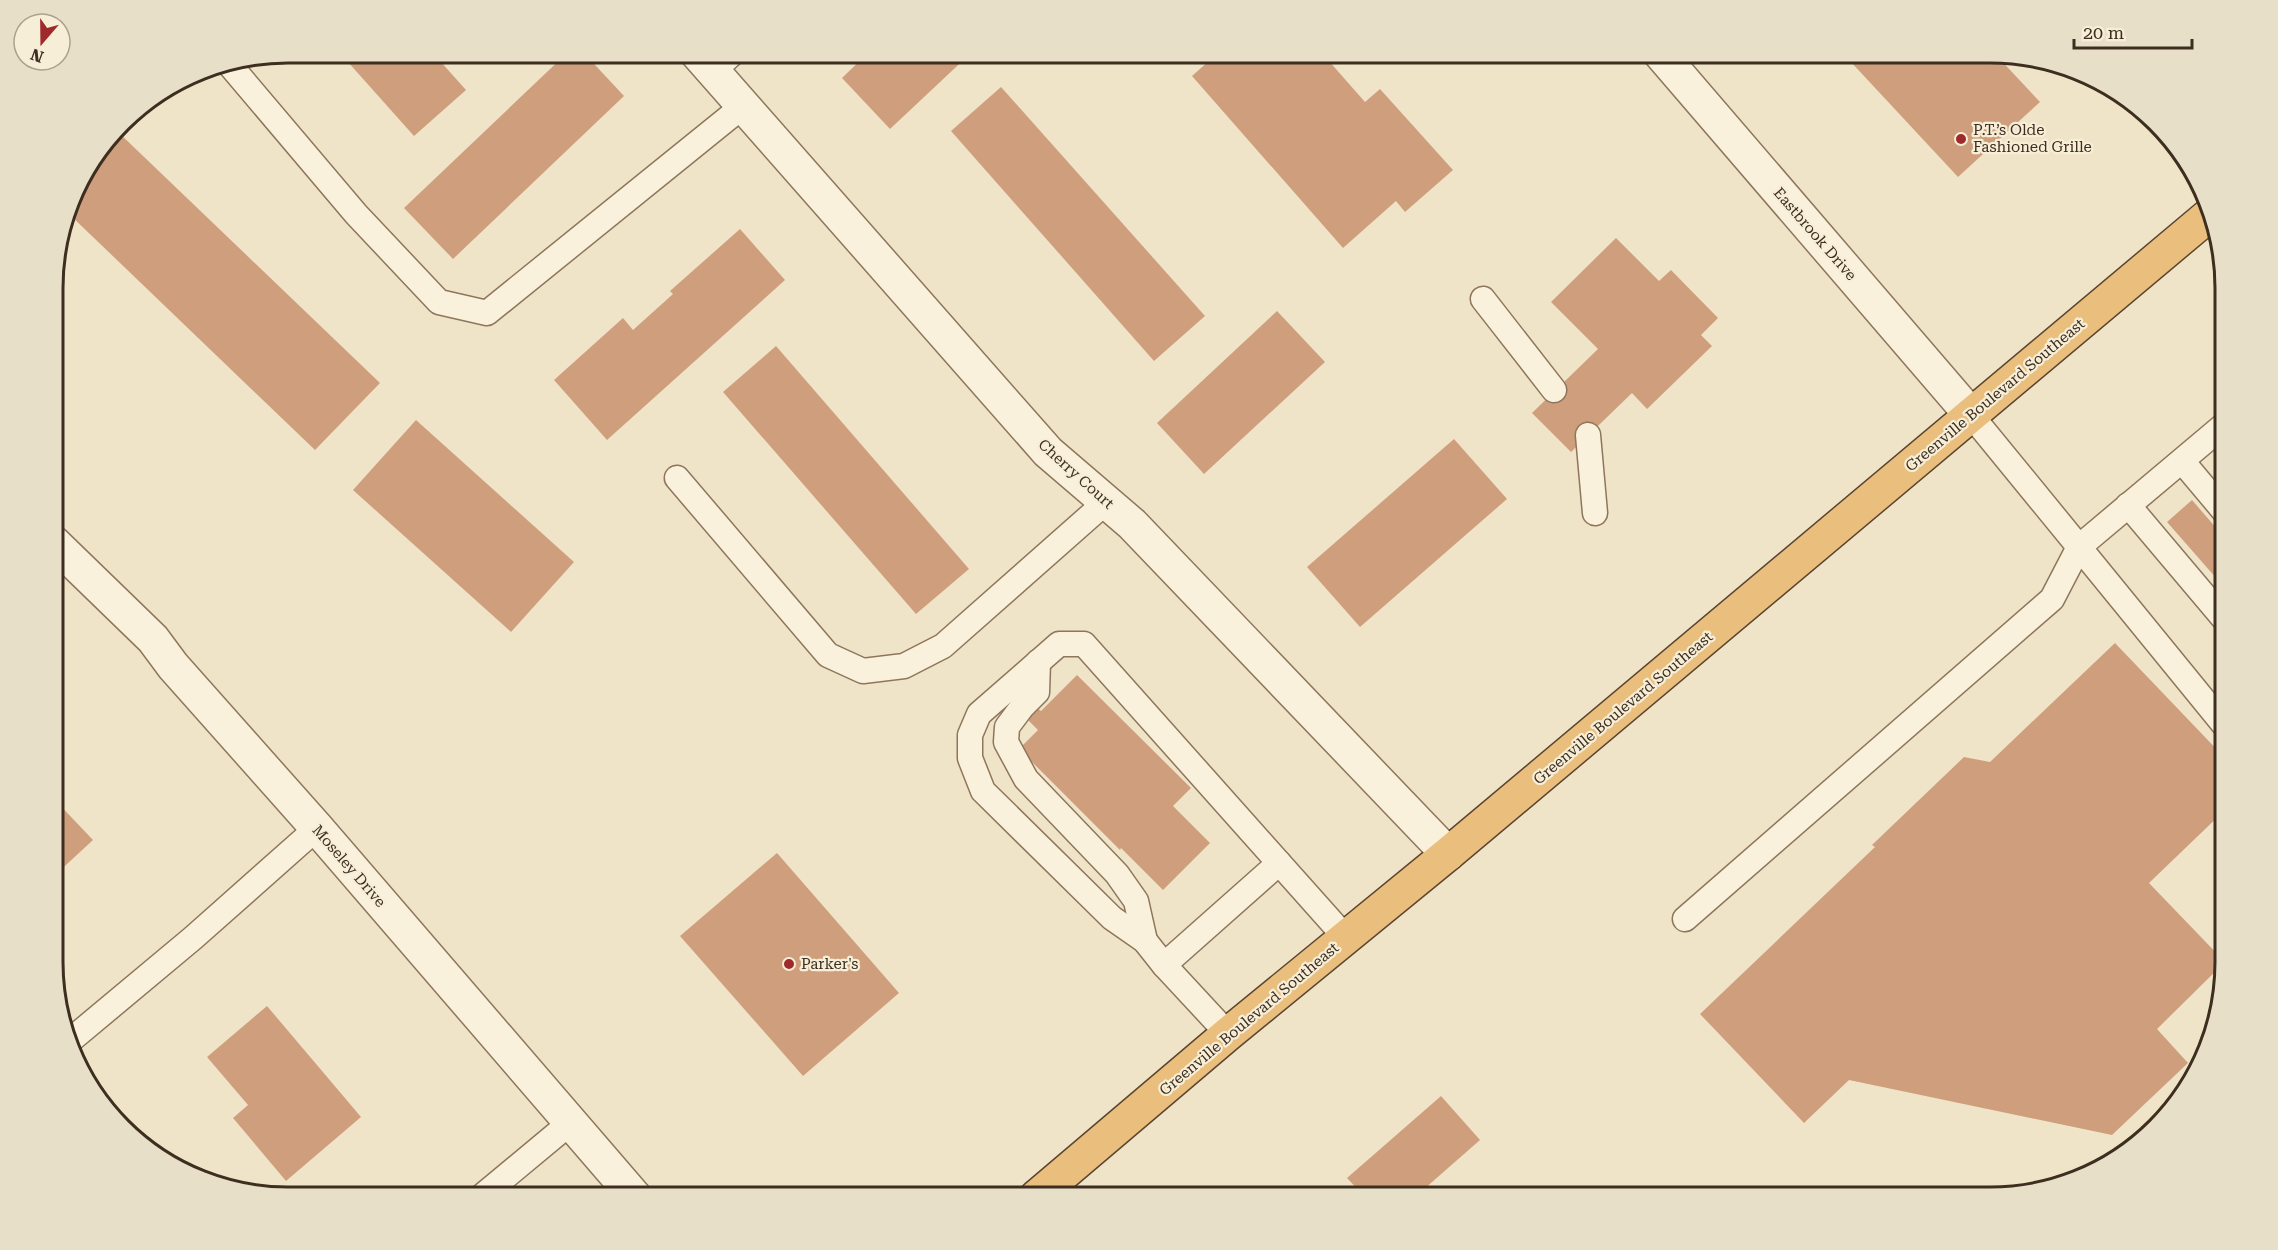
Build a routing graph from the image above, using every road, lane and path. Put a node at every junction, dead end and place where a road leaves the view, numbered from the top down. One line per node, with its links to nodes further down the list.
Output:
1 (716, 63): 4 (street, Cherry Court)
2 (1668, 63): 8 (street, Eastbrook Drive)
3 (234, 70): 4 (lane)
4 (743, 106): 14 (street, Cherry Court)
5 (2204, 219): 8 (highway, Greenville Boulevard Southeast)
6 (1483, 299): 7 (lane)
7 (1554, 390)
8 (1971, 415): 17 (lane); 23 (highway, Greenville Boulevard Southeast)
9 (2215, 433): 11 (lane)
10 (1588, 435): 16 (lane)
11 (2182, 461): 13 (lane); 15 (lane)
12 (677, 478): 14 (lane)
13 (2215, 500)
14 (1106, 502): 23 (street, Cherry Court)
15 (2128, 505): 17 (lane); 19 (lane)
16 (1595, 513)
17 (2079, 547): 21 (lane); 25 (lane)
18 (63, 552): 22 (street, Moseley Drive)
19 (2215, 609)
20 (1038, 662): 24 (lane); 27 (lane); 27 (lane)
21 (2215, 714)
22 (317, 828): 30 (lane); 31 (street, Moseley Drive)
23 (1448, 854): 26 (highway, Greenville Boulevard Southeast)
24 (1279, 863): 26 (lane); 28 (lane)
25 (1685, 919)
26 (1346, 938): 29 (highway, Greenville Boulevard Southeast)
27 (1145, 941): 28 (lane)
28 (1164, 965): 29 (lane)
29 (1228, 1034): 34 (highway, Greenville Boulevard Southeast)
30 (76, 1036)
31 (570, 1123): 32 (lane); 33 (street, Moseley Drive)
32 (493, 1187)
33 (626, 1187)
34 (1048, 1187)

